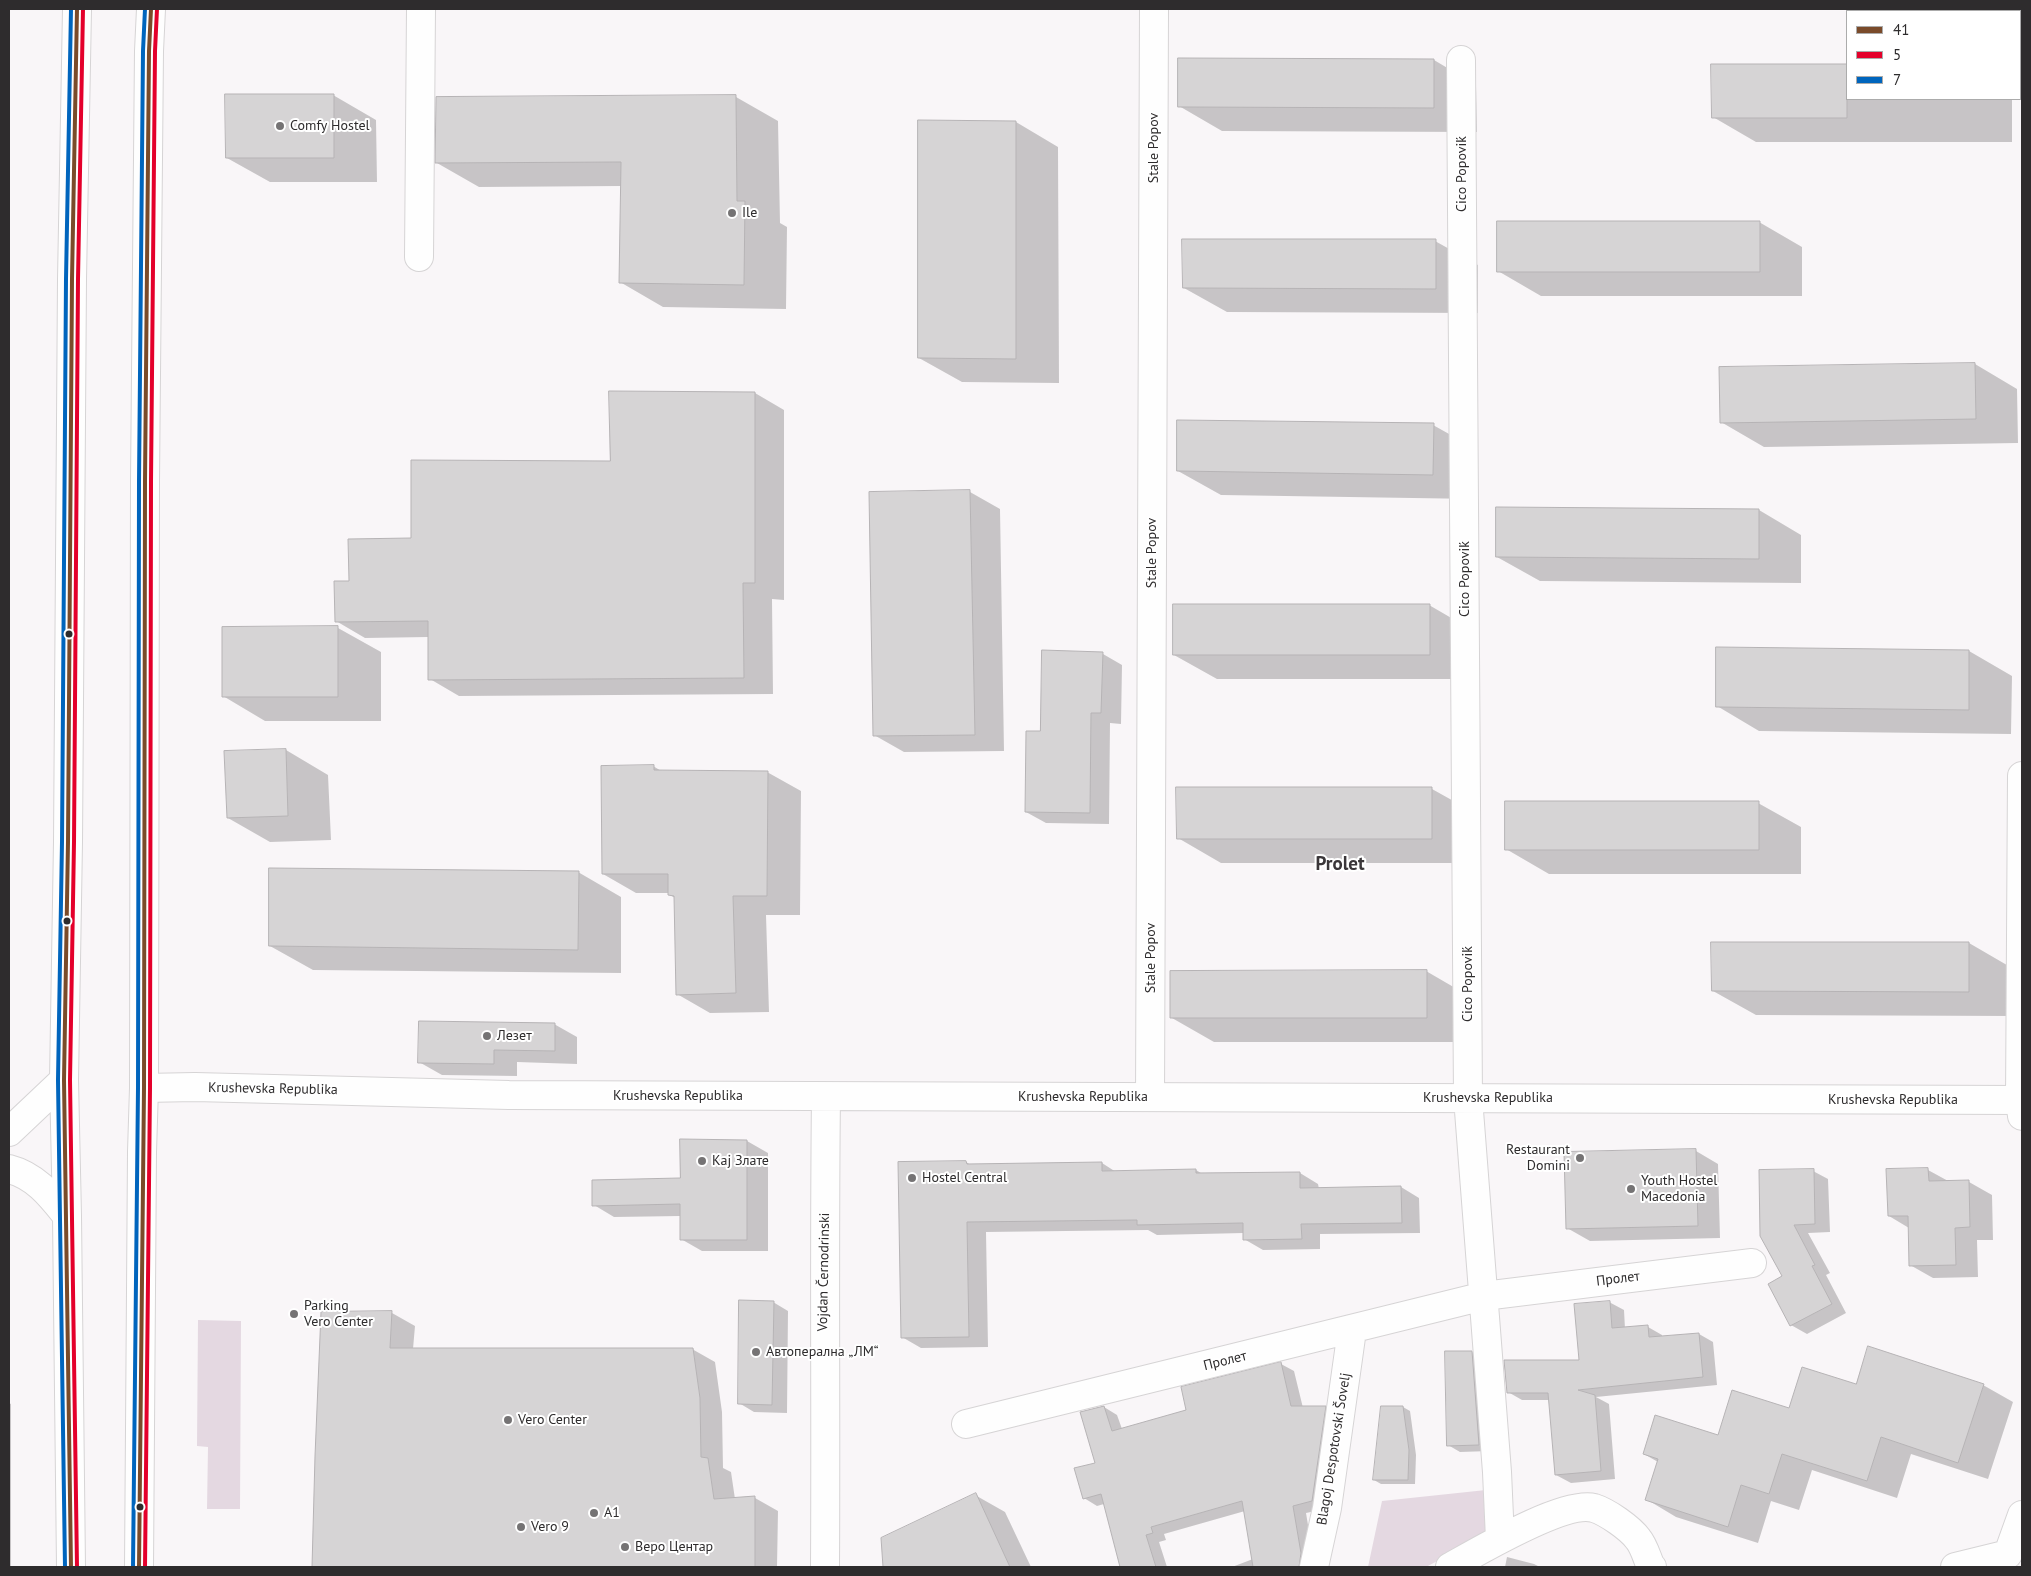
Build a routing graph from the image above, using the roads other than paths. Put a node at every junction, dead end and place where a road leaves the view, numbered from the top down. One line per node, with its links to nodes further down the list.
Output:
1 (77, 9): 8 (street)
2 (151, 9): 9 (street)
3 (421, 9): 6 (street)
4 (1154, 9): 11 (street, Stale Popov)
5 (1461, 60): 12 (street, Cico Popoviḱ)
6 (419, 256)
7 (2022, 776): 13 (street)
8 (64, 1080): 14 (street); 16 (street)
9 (144, 1088): 10 (street, Krushevska Republika); 24 (street)
10 (826, 1097): 11 (street, Krushevska Republika); 25 (street, Vojdan Černodrinski)
11 (1150, 1097): 12 (street, Krushevska Republika)
12 (1468, 1098): 13 (street, Krushevska Republika); 18 (street)
13 (2022, 1106)
14 (9, 1132)
15 (9, 1169): 16 (street)
16 (67, 1216): 23 (street)
17 (1752, 1262): 18 (street, Пролет)
18 (1484, 1296): 19 (street, Пролет); 22 (street)
19 (1352, 1330): 20 (street, Пролет); 26 (street, Blagoj Despotovski Šovelj)
20 (966, 1424)
21 (2022, 1515): 29 (street)
22 (1500, 1539): 27 (street); 28 (street)
23 (71, 1567)
24 (139, 1567)
25 (825, 1567)
26 (1314, 1567)
27 (1450, 1567)
28 (1651, 1567)
29 (1955, 1567)

